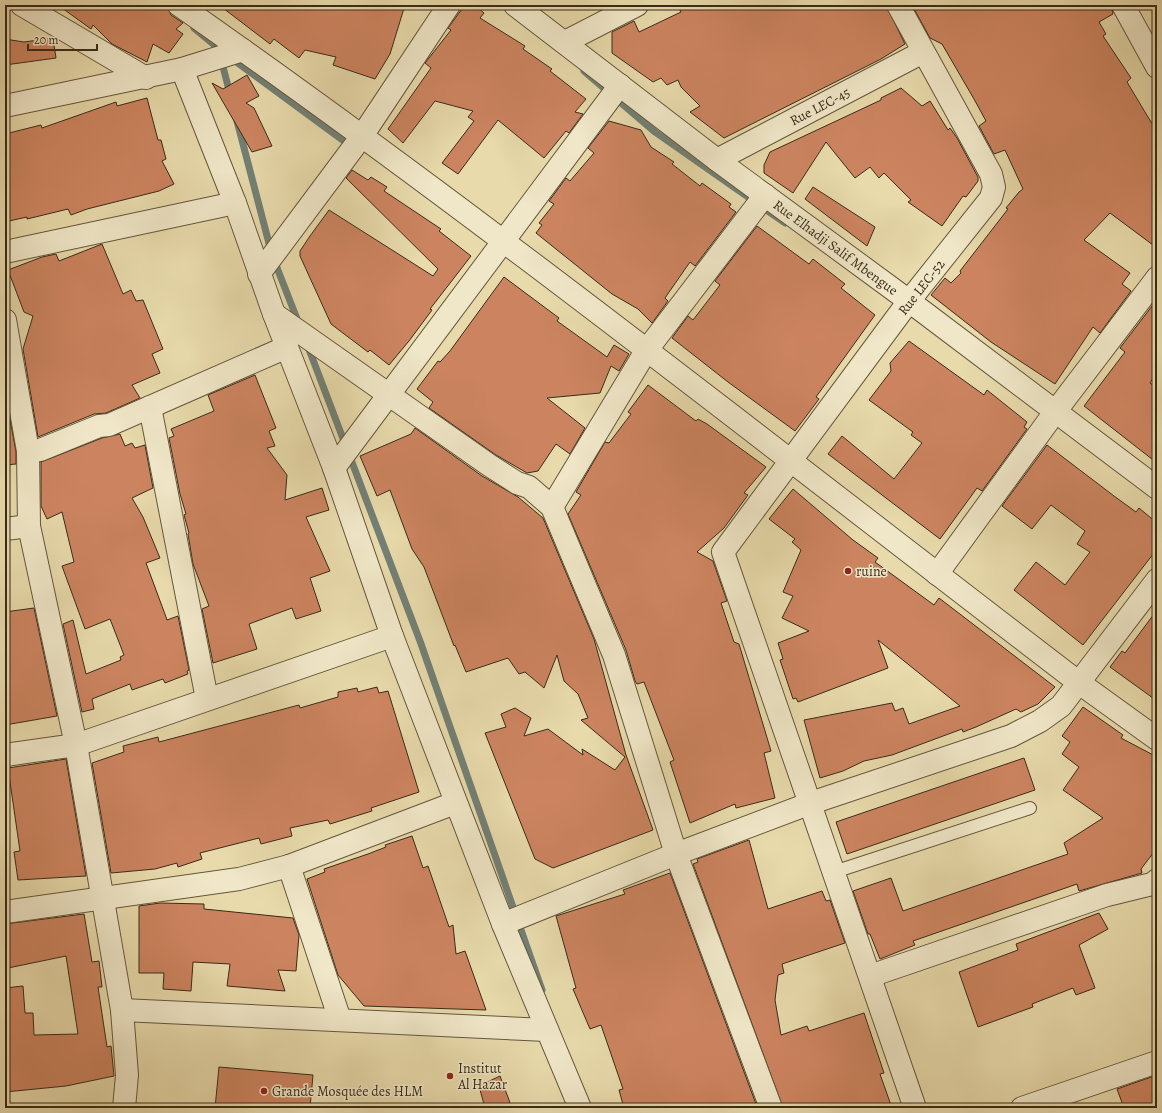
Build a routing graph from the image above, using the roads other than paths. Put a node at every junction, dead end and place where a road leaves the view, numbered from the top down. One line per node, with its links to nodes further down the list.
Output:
1 (22, 5): 13 (street)
2 (179, 5): 9 (street)
3 (449, 5): 16 (street)
4 (514, 5): 8 (street, Rue Elhadji Salif Mbengue)
5 (637, 5): 8 (street)
6 (898, 5): 10 (street, Rue LEC-52)
7 (1123, 5): 11 (street)
8 (565, 42): 14 (street, Rue Elhadji Salif Mbengue)
9 (244, 50): 12 (street); 16 (street)
10 (923, 52): 17 (street, Rue LEC-45); 24 (street, Rue LEC-52)
11 (1157, 67)
12 (182, 69): 13 (street); 19 (street)
13 (146, 78): 15 (street)
14 (620, 85): 17 (street, Rue Elhadji Salif Mbengue); 20 (street)
15 (5, 106)
16 (362, 136): 20 (street); 22 (street)
17 (718, 160): 18 (street, Rue Elhadji Salif Mbengue)
18 (765, 194): 24 (street, Rue Elhadji Salif Mbengue); 28 (street)
19 (235, 203): 21 (street); 22 (street)
20 (503, 242): 28 (street); 29 (street)
21 (5, 252)
22 (259, 274): 25 (street)
23 (1157, 278): 31 (street)
24 (910, 301): 31 (street, Rue Elhadji Salif Mbengue); 33 (street, Rue LEC-52)
25 (274, 314): 27 (street); 29 (street)
26 (5, 320): 32 (street)
27 (287, 348): 30 (street); 34 (street)
28 (646, 351): 33 (street); 36 (street)
29 (389, 394): 34 (street); 36 (street)
30 (150, 407): 32 (street); 43 (street)
31 (1055, 412): 35 (street, Rue Elhadji Salif Mbengue); 39 (street)
32 (28, 451): 37 (street)
33 (791, 460): 39 (street); 48 (street, Rue LEC-52)
34 (334, 468): 41 (street)
35 (1157, 488)
36 (552, 507): 50 (street)
37 (29, 526): 38 (street); 45 (street)
38 (5, 529)
39 (937, 574): 42 (street)
40 (1157, 580): 42 (street)
41 (392, 636): 43 (street); 47 (street)
42 (1078, 682): 44 (street); 48 (street)
43 (207, 700): 45 (street)
44 (1157, 739)
45 (76, 745): 46 (street); 54 (street)
46 (5, 755)
47 (456, 803): 51 (street); 56 (street)
48 (811, 803): 50 (street); 52 (street)
49 (1030, 808): 52 (lane)
50 (676, 854): 56 (street); 64 (street)
51 (289, 866): 54 (street); 59 (street)
52 (834, 872): 57 (street)
53 (1157, 880): 57 (street)
54 (103, 900): 55 (street); 58 (street)
55 (5, 912)
56 (503, 924): 60 (street)
57 (870, 976): 65 (street)
58 (122, 1010): 59 (street); 62 (street)
59 (340, 1020): 60 (street)
60 (547, 1030): 63 (street)
61 (1157, 1062): 66 (street)
62 (124, 1108)
63 (580, 1108)
64 (771, 1108)
65 (915, 1108)
66 (1022, 1108)

